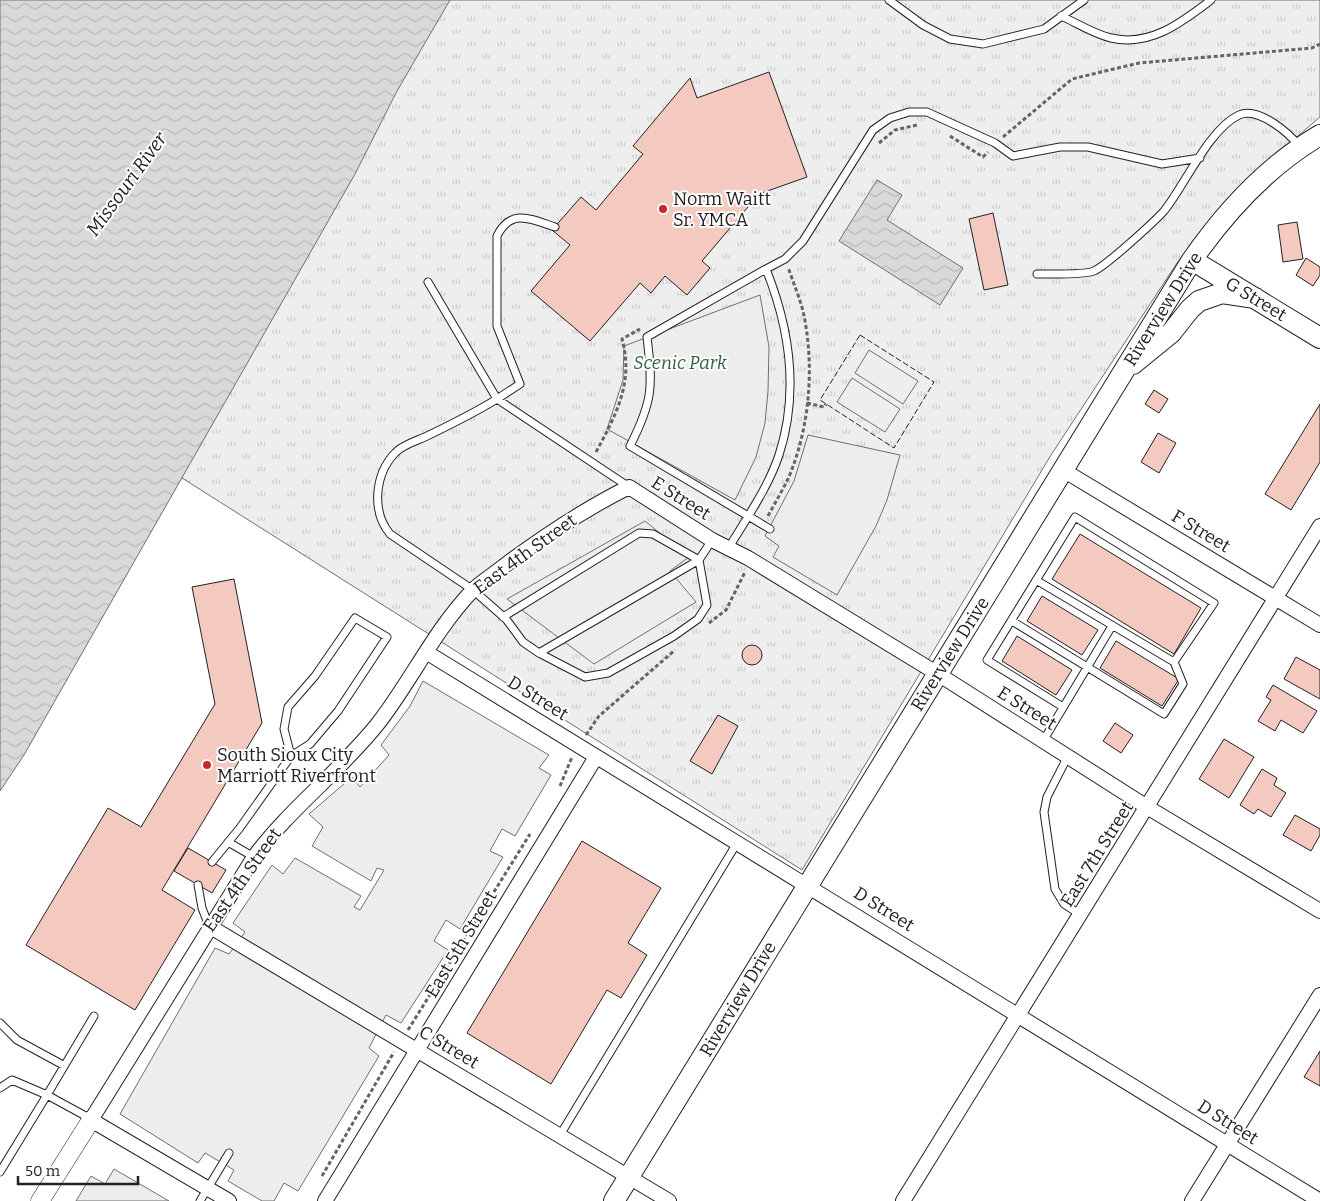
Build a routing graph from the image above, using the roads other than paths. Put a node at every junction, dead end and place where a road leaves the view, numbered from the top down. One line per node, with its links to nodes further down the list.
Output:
1 (889, 0): 4 (lane)
2 (1084, 0): 4 (lane)
3 (1210, 0): 4 (lane)
4 (1061, 16)
5 (1320, 135): 6 (main road, Riverview Drive)
6 (1300, 147): 7 (lane); 9 (main road, Riverview Drive)
7 (1200, 158): 10 (lane); 11 (lane)
8 (555, 227): 16 (lane)
9 (1192, 260): 13 (main road, G Street); 15 (main road, Riverview Drive)
10 (766, 269): 19 (lane); 19 (lane)
11 (1037, 274)
12 (428, 282): 16 (lane)
13 (1255, 298): 14 (main road, G Street); 15 (main road)
14 (1320, 338)
15 (1124, 371): 17 (main road, Riverview Drive)
16 (497, 398): 18 (lane); 26 (lane)
17 (1063, 470): 27 (street, F Street); 36 (main road, Riverview Drive)
18 (629, 487): 22 (street, E Street); 26 (street, East 4th Street)
19 (747, 517): 21 (lane); 23 (lane)
20 (1320, 526): 27 (street, East 7th Street)
21 (770, 529)
22 (712, 540): 23 (street, E Street); 24 (lane, E Street)
23 (728, 548): 36 (street, E Street)
24 (699, 560): 28 (lane); 33 (lane); 33 (lane)
25 (1036, 580): 29 (lane); 31 (lane); 34 (lane)
26 (473, 590): 28 (lane); 32 (street, East 4th Street)
27 (1276, 598): 30 (street, F Street); 42 (street, East 7th Street)
28 (503, 617): 33 (lane)
29 (1012, 620): 35 (lane); 37 (lane)
30 (1320, 624)
31 (1112, 626): 34 (lane); 35 (lane)
32 (426, 652): 41 (street, D Street); 45 (street, East 4th Street)
33 (539, 653)
34 (1174, 662): 35 (lane)
35 (1087, 667): 37 (lane)
36 (938, 674): 38 (street, E Street); 47 (main road, Riverview Drive)
37 (1063, 707): 38 (lane)
38 (1043, 740): 40 (street, E Street)
39 (291, 756): 39 (lane); 43 (lane)
40 (1068, 756): 42 (street, E Street); 50 (lane)
41 (596, 757): 44 (street, D Street); 56 (street, East 5th Street)
42 (1147, 807): 49 (street, E Street); 50 (street, East 7th Street)
43 (228, 842): 45 (lane); 46 (lane)
44 (736, 843): 47 (street, D Street); 63 (lane)
45 (254, 857): 51 (street, East 4th Street)
46 (212, 862)
47 (807, 884): 53 (street, D Street); 67 (main road, Riverview Drive)
48 (198, 885): 51 (lane)
49 (1320, 911)
50 (1081, 916): 53 (street, East 7th Street)
51 (209, 926): 56 (street, C Street); 62 (street, East 4th Street)
52 (1320, 995): 64 (street)
53 (1020, 1015): 64 (street, D Street); 75 (street, East 7th Street)
54 (94, 1016): 57 (lane)
55 (0, 1023): 57 (lane)
56 (419, 1051): 63 (street, C Street); 72 (street, East 5th Street)
57 (63, 1065): 61 (lane)
58 (0, 1080): 59 (lane)
59 (12, 1080): 60 (lane); 61 (lane)
60 (0, 1088)
61 (47, 1095): 62 (lane); 66 (lane)
62 (91, 1120): 68 (street); 69 (street, East 4th Street)
63 (560, 1135): 67 (street, C Street)
64 (1228, 1144): 76 (street); 77 (street, D Street)
65 (228, 1153): 68 (lane)
66 (0, 1172)
67 (629, 1178): 73 (main road, Riverview Drive); 74 (street, C Street)
68 (208, 1188): 70 (lane); 71 (street)
69 (40, 1201)
70 (200, 1201)
71 (229, 1201)
72 (325, 1201)
73 (614, 1201)
74 (669, 1201)
75 (903, 1201)
76 (1192, 1201)
77 (1320, 1201)

